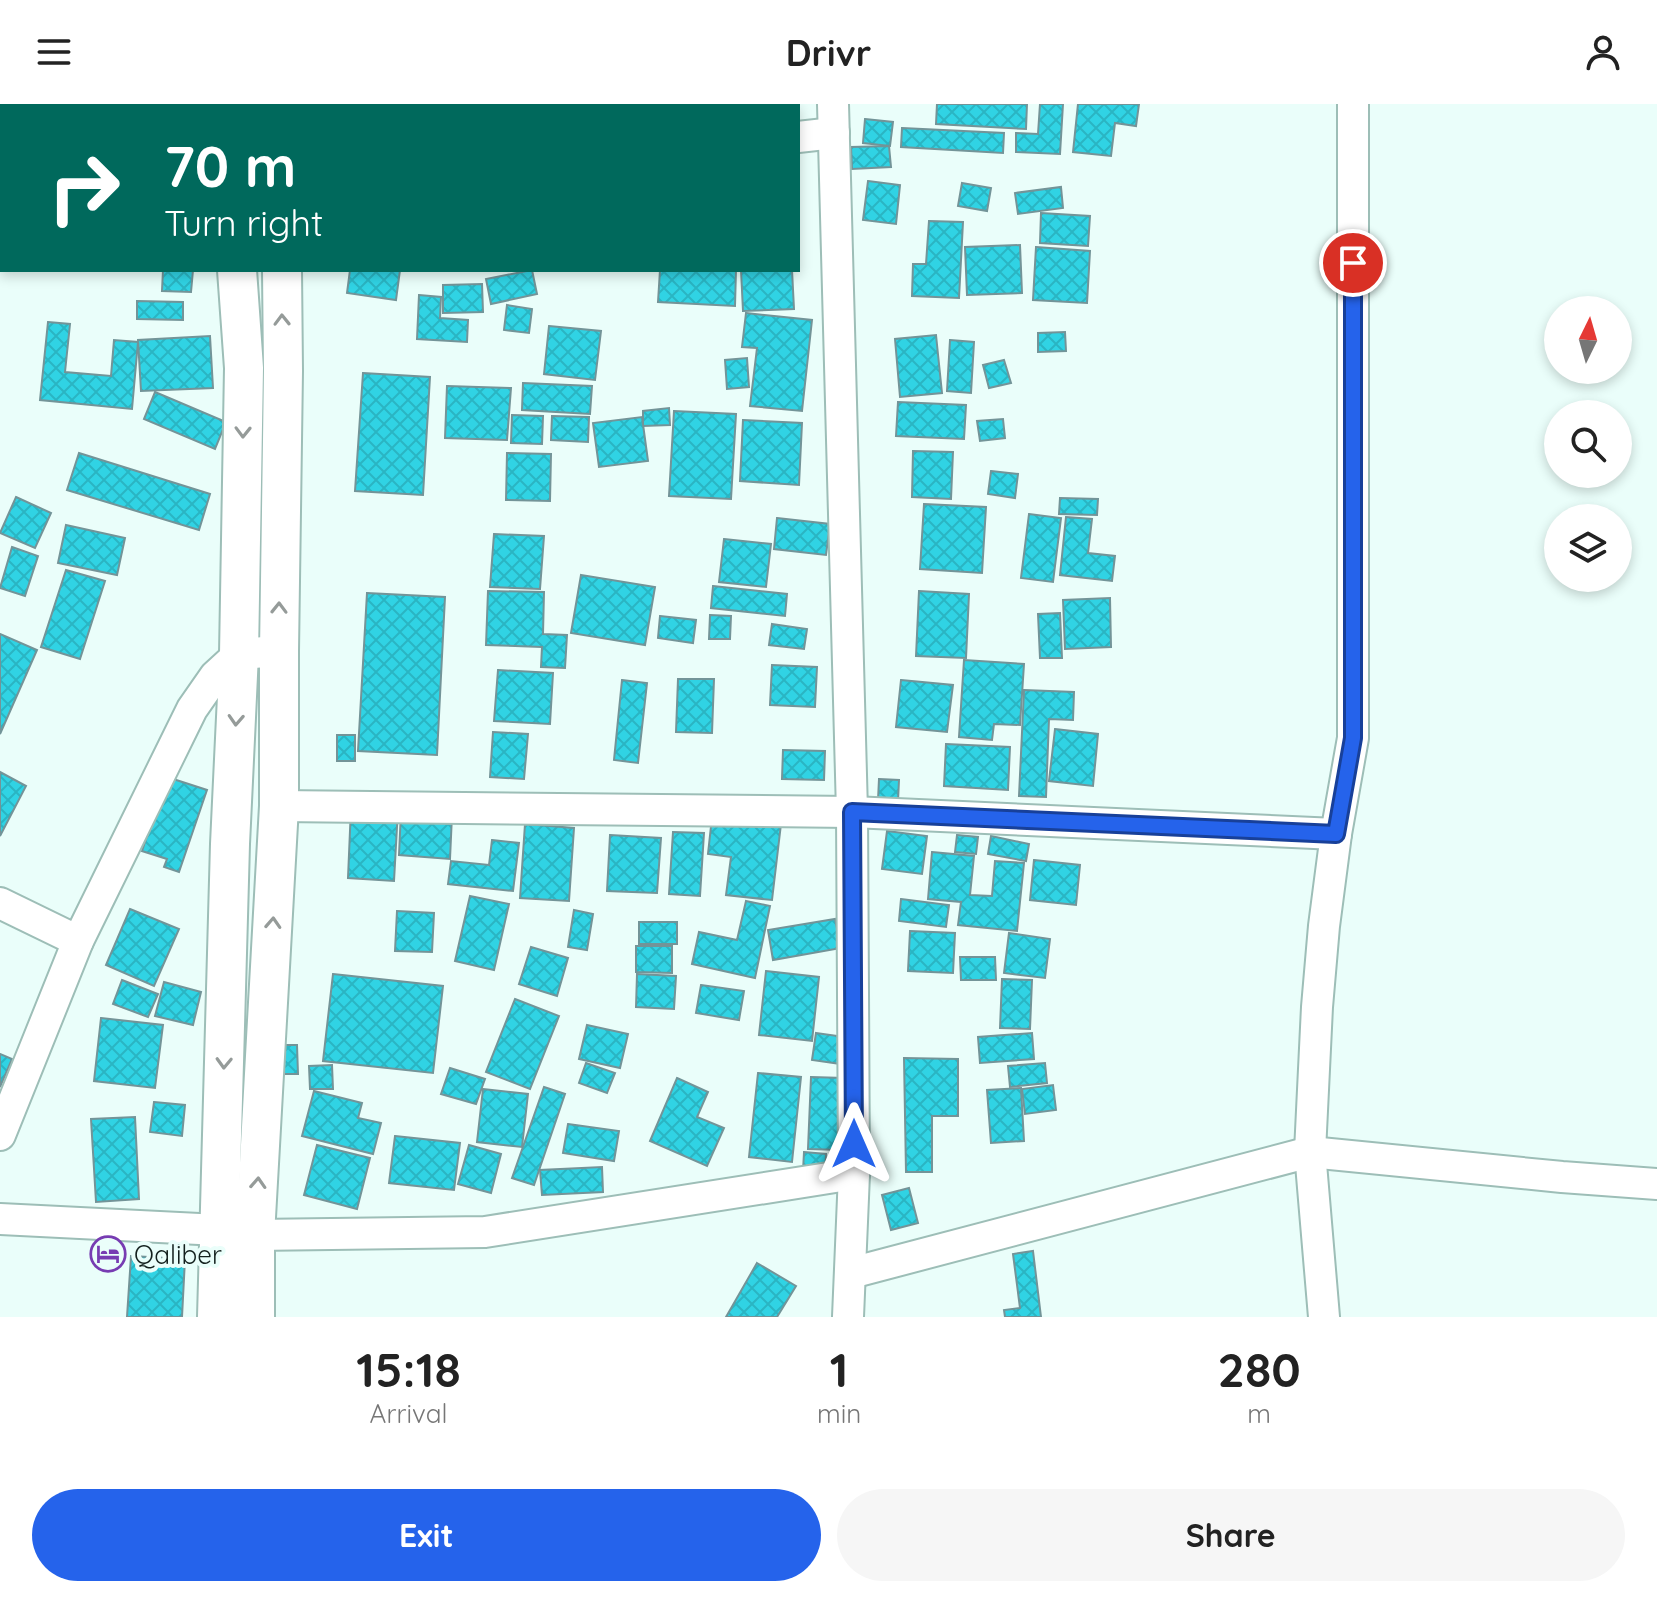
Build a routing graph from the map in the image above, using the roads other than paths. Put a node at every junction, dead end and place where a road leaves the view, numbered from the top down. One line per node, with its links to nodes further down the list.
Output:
1 (1353, 104): 12 (street)
2 (833, 119): 3 (street); 11 (street)
3 (800, 136)
4 (237, 272): 6 (street)
5 (282, 272): 7 (street, one-way to 5)
6 (244, 368): 7 (street); 9 (street, one-way to 9)
7 (283, 371): 8 (street, one-way to 7)
8 (279, 651): 9 (street); 10 (street)
9 (239, 654): 14 (street); 15 (street, one-way to 15)
10 (279, 806): 11 (street); 16 (street, one-way to 10)
11 (852, 812): 12 (street); 19 (street)
12 (1336, 834): 18 (street)
13 (0, 903): 14 (street)
14 (78, 941): 17 (street)
15 (225, 1013): 16 (street); 22 (street, one-way to 22)
16 (268, 1013): 22 (street, one-way to 16)
17 (0, 1135)
18 (1310, 1152): 20 (street); 23 (street); 27 (street)
19 (854, 1174): 22 (street); 23 (street)
20 (1657, 1184)
21 (0, 1219): 22 (street)
22 (237, 1233): 24 (street); 25 (street)
23 (851, 1273): 26 (street)
24 (217, 1317)
25 (255, 1317)
26 (848, 1317)
27 (1324, 1317)

